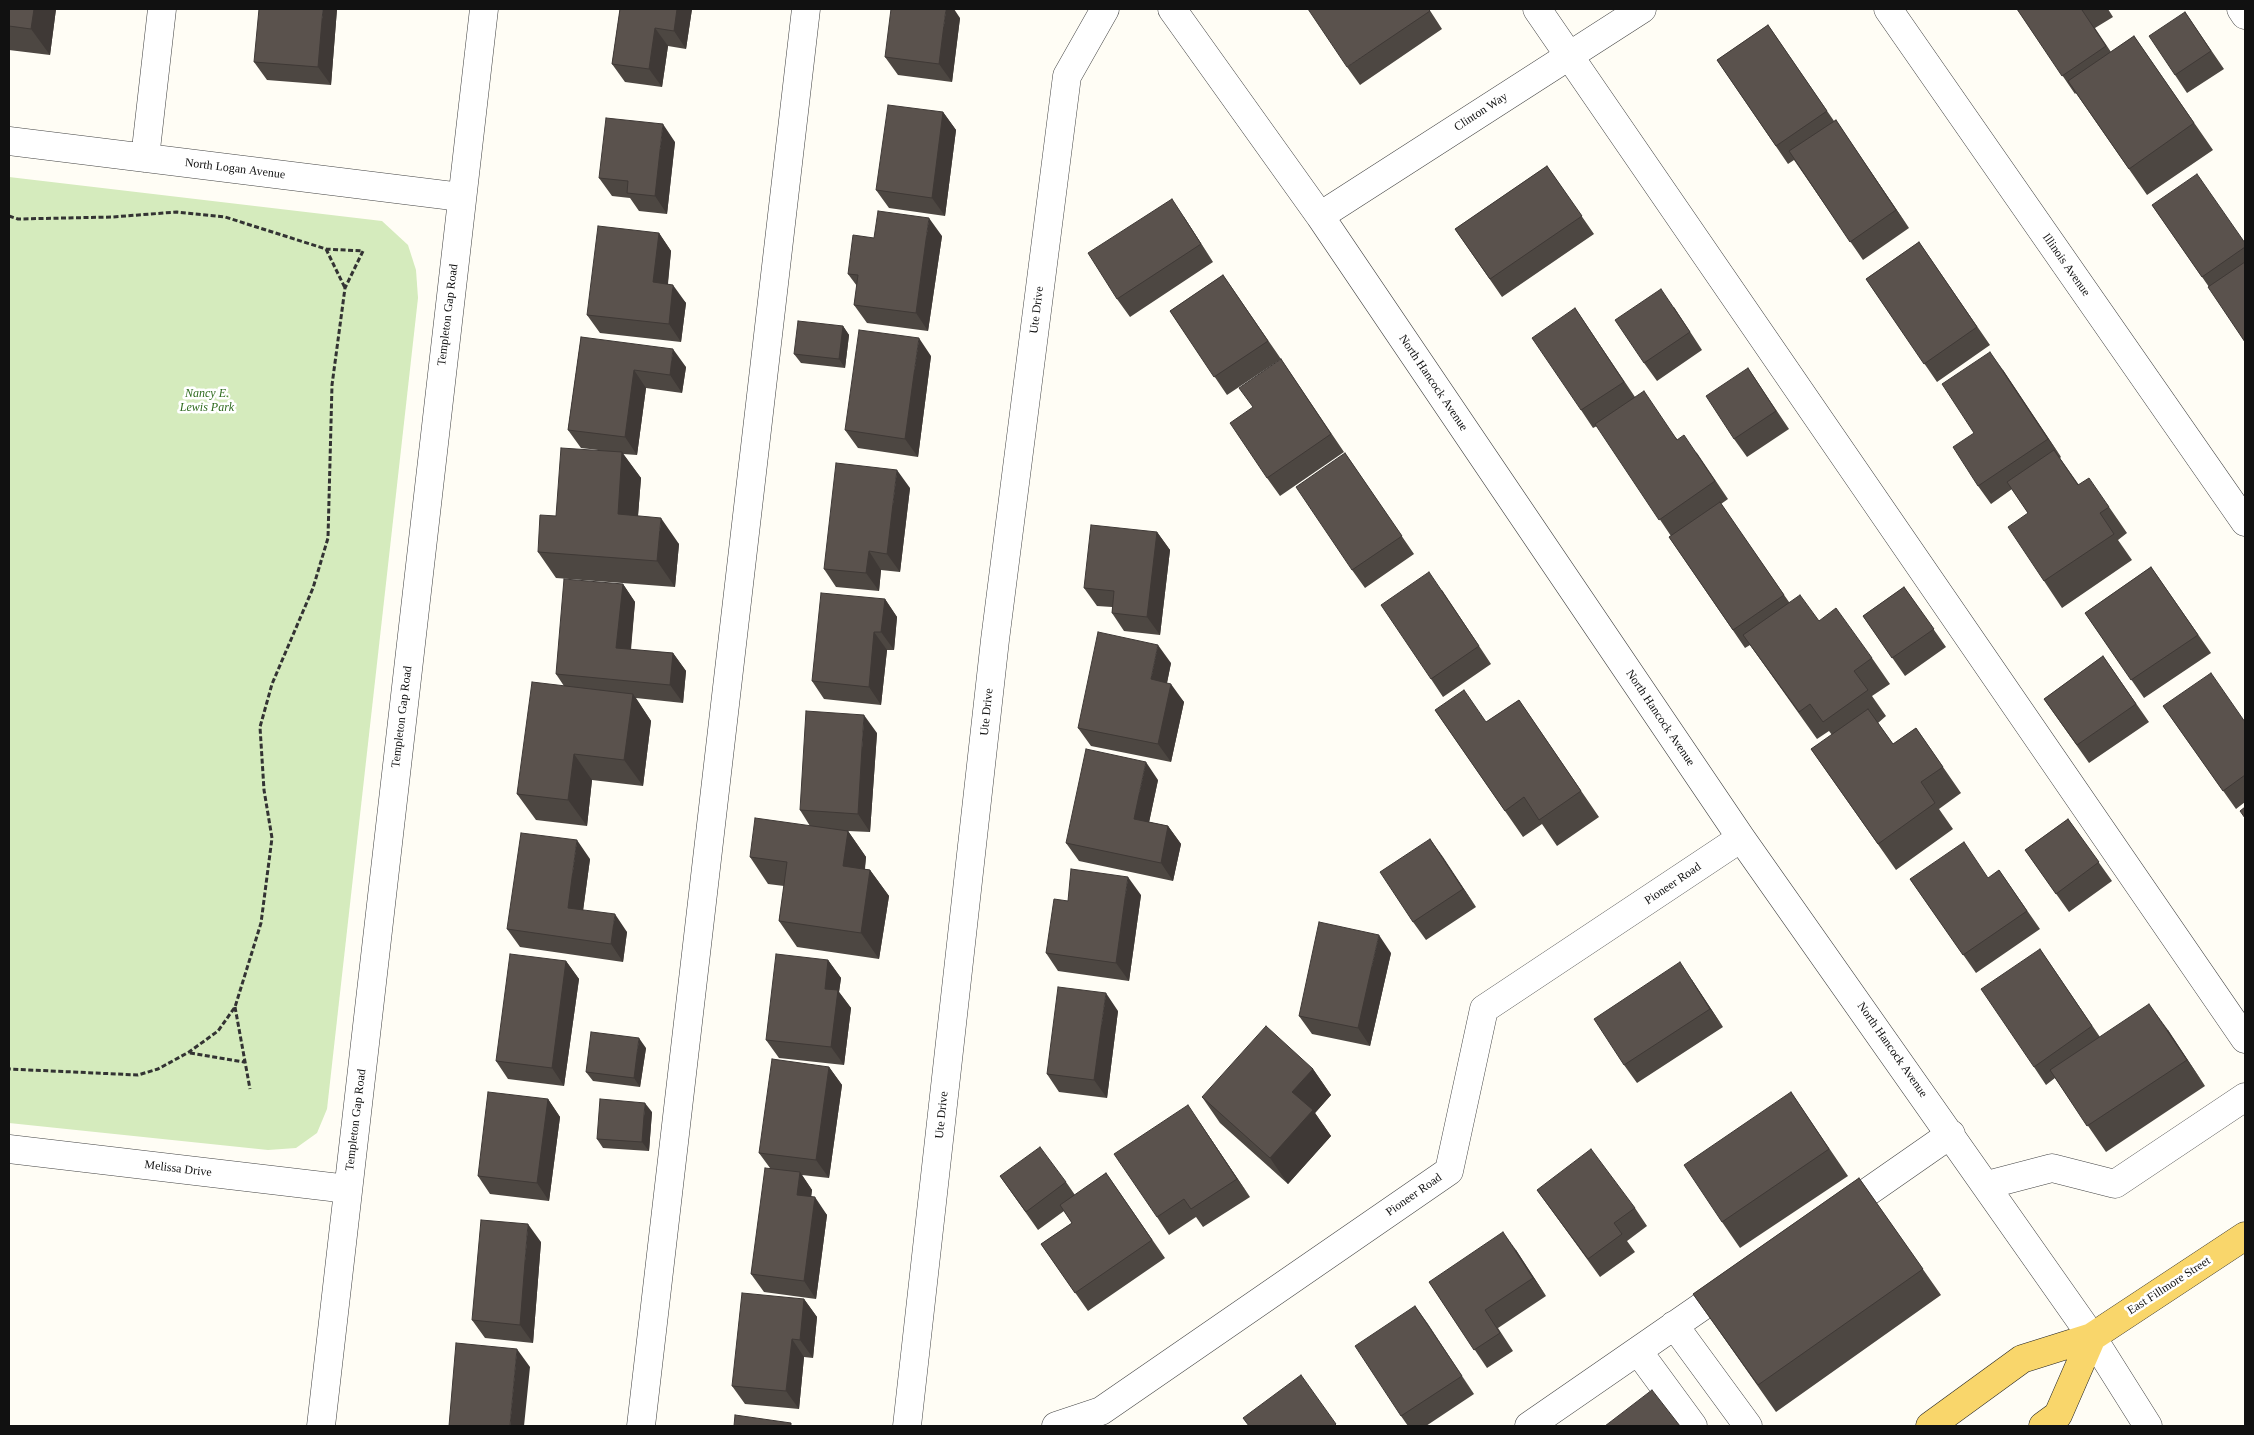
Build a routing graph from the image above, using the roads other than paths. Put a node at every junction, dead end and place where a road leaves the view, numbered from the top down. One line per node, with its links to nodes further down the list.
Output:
1 (162, 9): 13 (street)
2 (484, 9): 14 (street, Templeton Gap Road)
3 (806, 9): 31 (street)
4 (1104, 9): 32 (street, Ute Drive)
5 (1172, 9): 15 (street, North Hancock Avenue)
6 (1537, 9): 11 (street)
7 (1642, 9): 11 (street, Clinton Way)
8 (1888, 9): 16 (street, Illinois Avenue)
9 (2241, 9): 10 (street)
10 (2245, 15)
11 (1569, 55): 15 (street, Clinton Way); 18 (street)
12 (9, 141): 13 (street, North Logan Avenue)
13 (145, 158): 14 (street, North Logan Avenue)
14 (461, 197): 23 (street, Templeton Gap Road)
15 (1320, 216): 17 (street, North Hancock Avenue)
16 (2245, 522)
17 (1741, 838): 20 (street, North Hancock Avenue); 33 (street, Pioneer Road)
18 (2245, 1039)
19 (2245, 1097): 22 (street)
20 (1951, 1134): 22 (street, North Hancock Avenue); 24 (street)
21 (9, 1149): 23 (street, Melissa Drive)
22 (1987, 1186): 28 (street, North Hancock Avenue)
23 (348, 1189): 30 (street, Templeton Gap Road)
24 (1819, 1225)
25 (2245, 1236): 28 (main road, East Fillmore Street)
26 (1755, 1270): 27 (street)
27 (1674, 1326): 29 (street); 36 (street)
28 (2092, 1337): 37 (main road, East Fillmore Street); 38 (main road); 39 (street, North Hancock Avenue)
29 (1638, 1351): 34 (street); 35 (street)
30 (321, 1426)
31 (641, 1426)
32 (908, 1426)
33 (1056, 1426)
34 (1529, 1426)
35 (1693, 1426)
36 (1748, 1426)
37 (1930, 1426)
38 (2043, 1426)
39 (2148, 1426)

